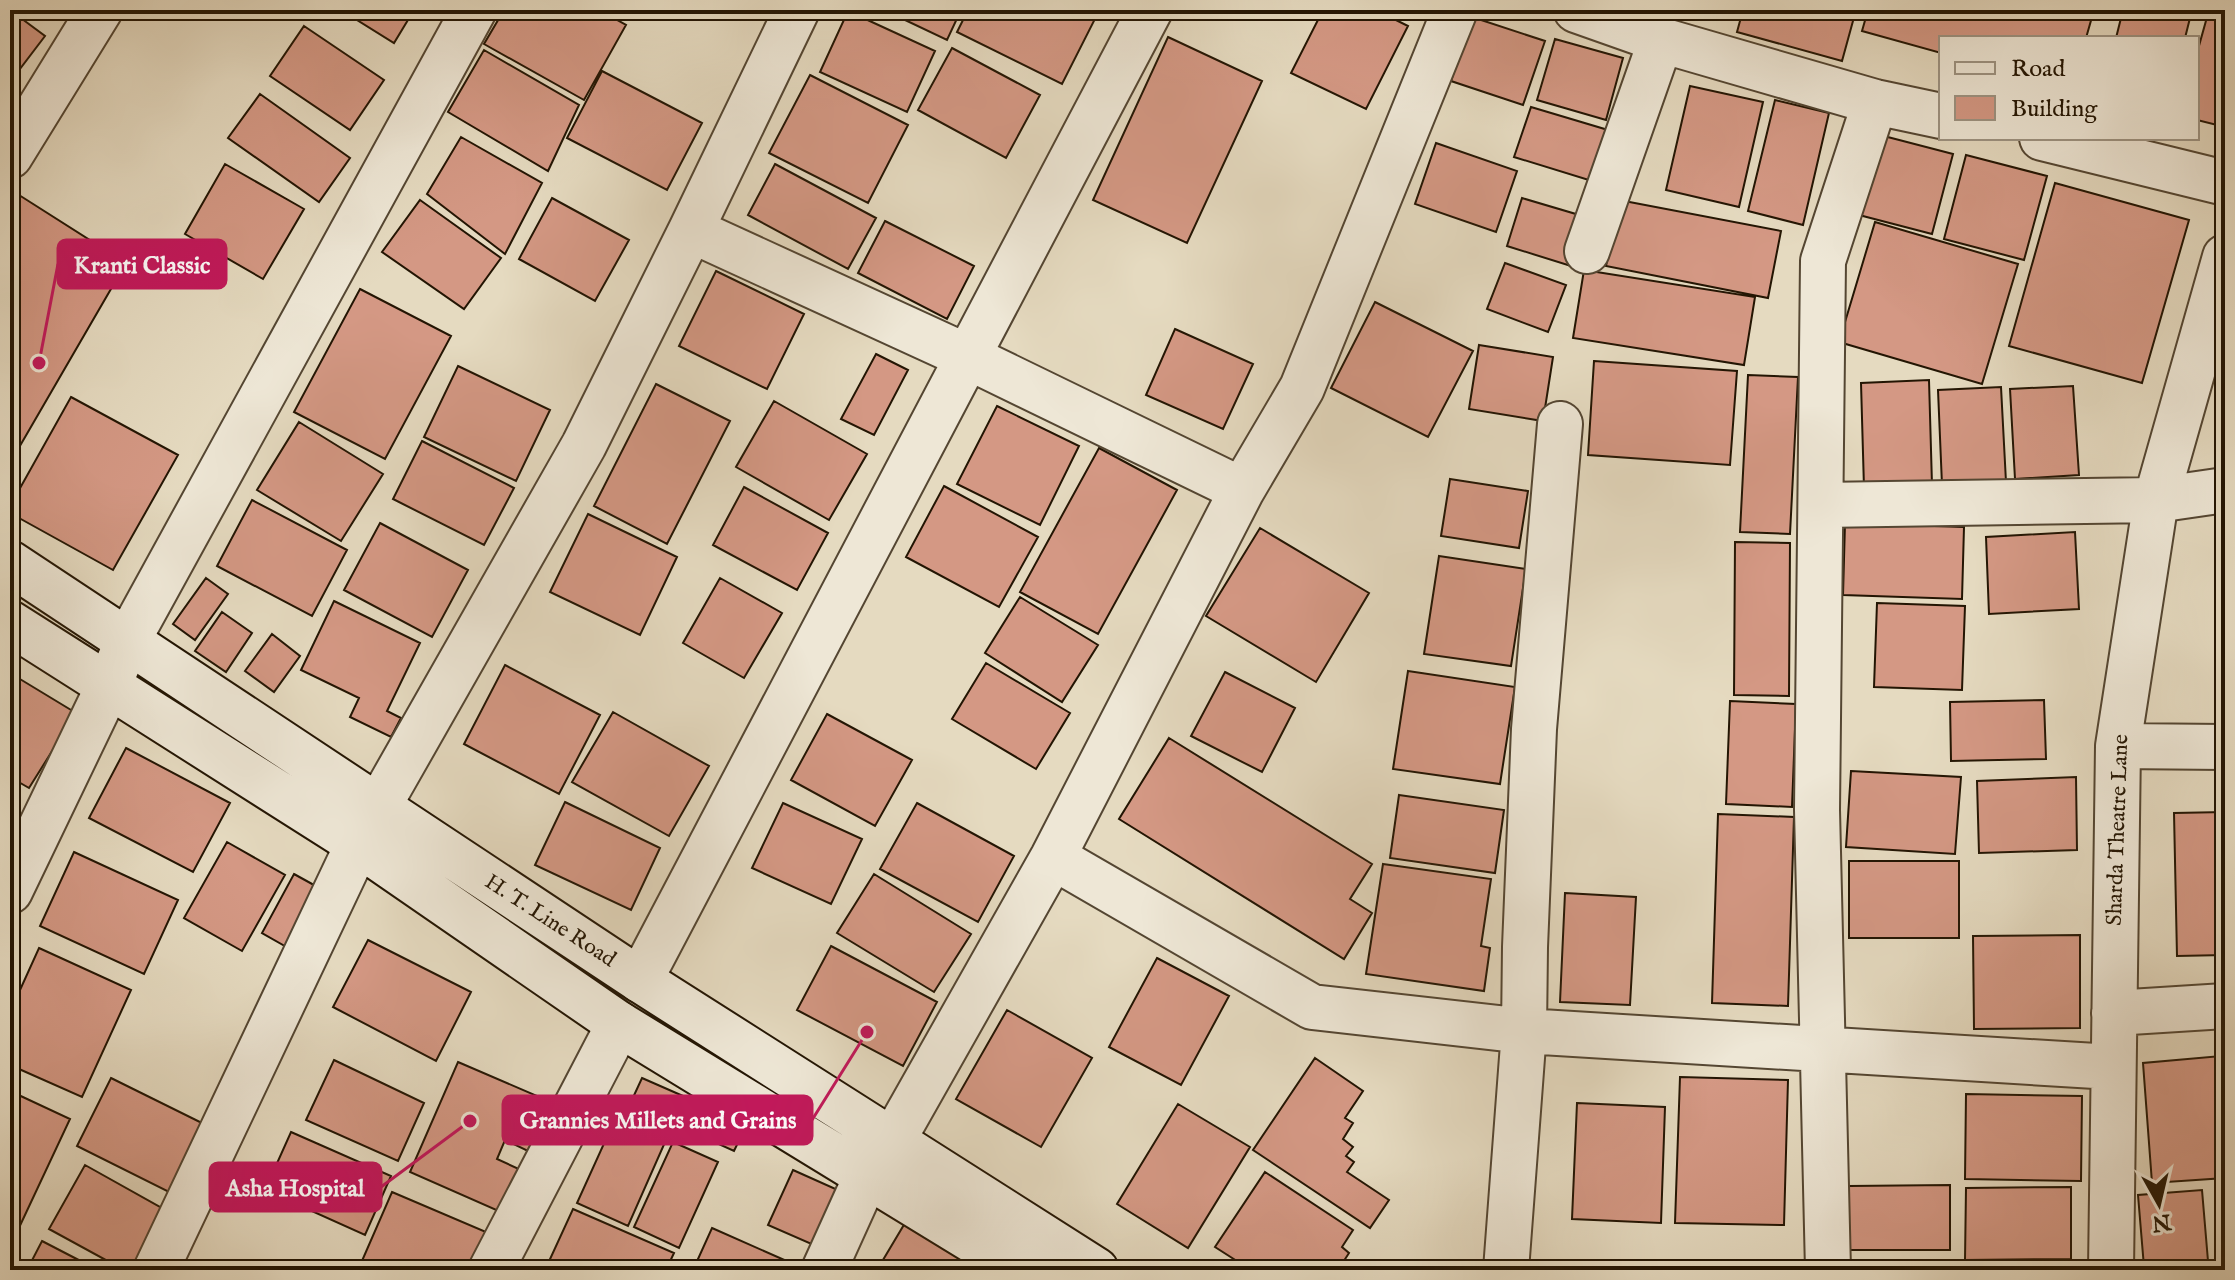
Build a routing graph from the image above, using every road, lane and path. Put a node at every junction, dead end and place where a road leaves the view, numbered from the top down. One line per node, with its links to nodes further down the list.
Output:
1 (100, 10): 11 (street)
2 (474, 10): 24 (street)
3 (797, 10): 13 (street)
4 (1150, 10): 16 (street)
5 (1455, 10): 18 (street)
6 (1576, 10): 7 (street)
7 (1661, 40): 8 (street); 14 (street)
8 (1875, 102): 9 (street); 21 (street)
9 (1939, 116)
10 (2050, 140): 12 (street)
11 (10, 156)
12 (2225, 183)
13 (691, 230): 16 (street); 28 (street)
14 (1587, 251)
15 (2225, 257): 20 (street, Sharda Theatre Lane)
16 (968, 357): 18 (street); 31 (street)
17 (1560, 424): 35 (street)
18 (1242, 490): 29 (street)
19 (2225, 490): 20 (street)
20 (2156, 500): 21 (street); 26 (street, Sharda Theatre Lane)
21 (1821, 505): 36 (street)
22 (10, 563): 24 (street, H. T. Line Road)
23 (10, 623): 25 (street, H. T. Line Road)
24 (127, 642): 25 (street); 28 (street, H. T. Line Road)
25 (109, 685): 28 (street, H. T. Line Road); 30 (street)
26 (2118, 746): 27 (street); 33 (street, Sharda Theatre Lane)
27 (2225, 747)
28 (368, 826): 31 (street, H. T. Line Road); 34 (street, H. T. Line Road); 40 (street)
29 (1053, 857): 35 (street); 38 (street)
30 (10, 891)
31 (640, 980): 38 (street, H. T. Line Road)
32 (2225, 1006): 33 (street)
33 (2114, 1013): 37 (street, Sharda Theatre Lane)
34 (619, 1024): 39 (street, H. T. Line Road); 41 (street)
35 (1524, 1031): 36 (street); 45 (street)
36 (1822, 1051): 37 (street); 46 (street)
37 (2112, 1067): 47 (street, Sharda Theatre Lane)
38 (893, 1140): 39 (street); 44 (street, H. T. Line Road)
39 (867, 1175): 42 (street); 43 (street, H. T. Line Road)
40 (156, 1270)
41 (491, 1270)
42 (824, 1270)
43 (1021, 1270)
44 (1096, 1270)
45 (1506, 1270)
46 (1828, 1270)
47 (2111, 1270)

